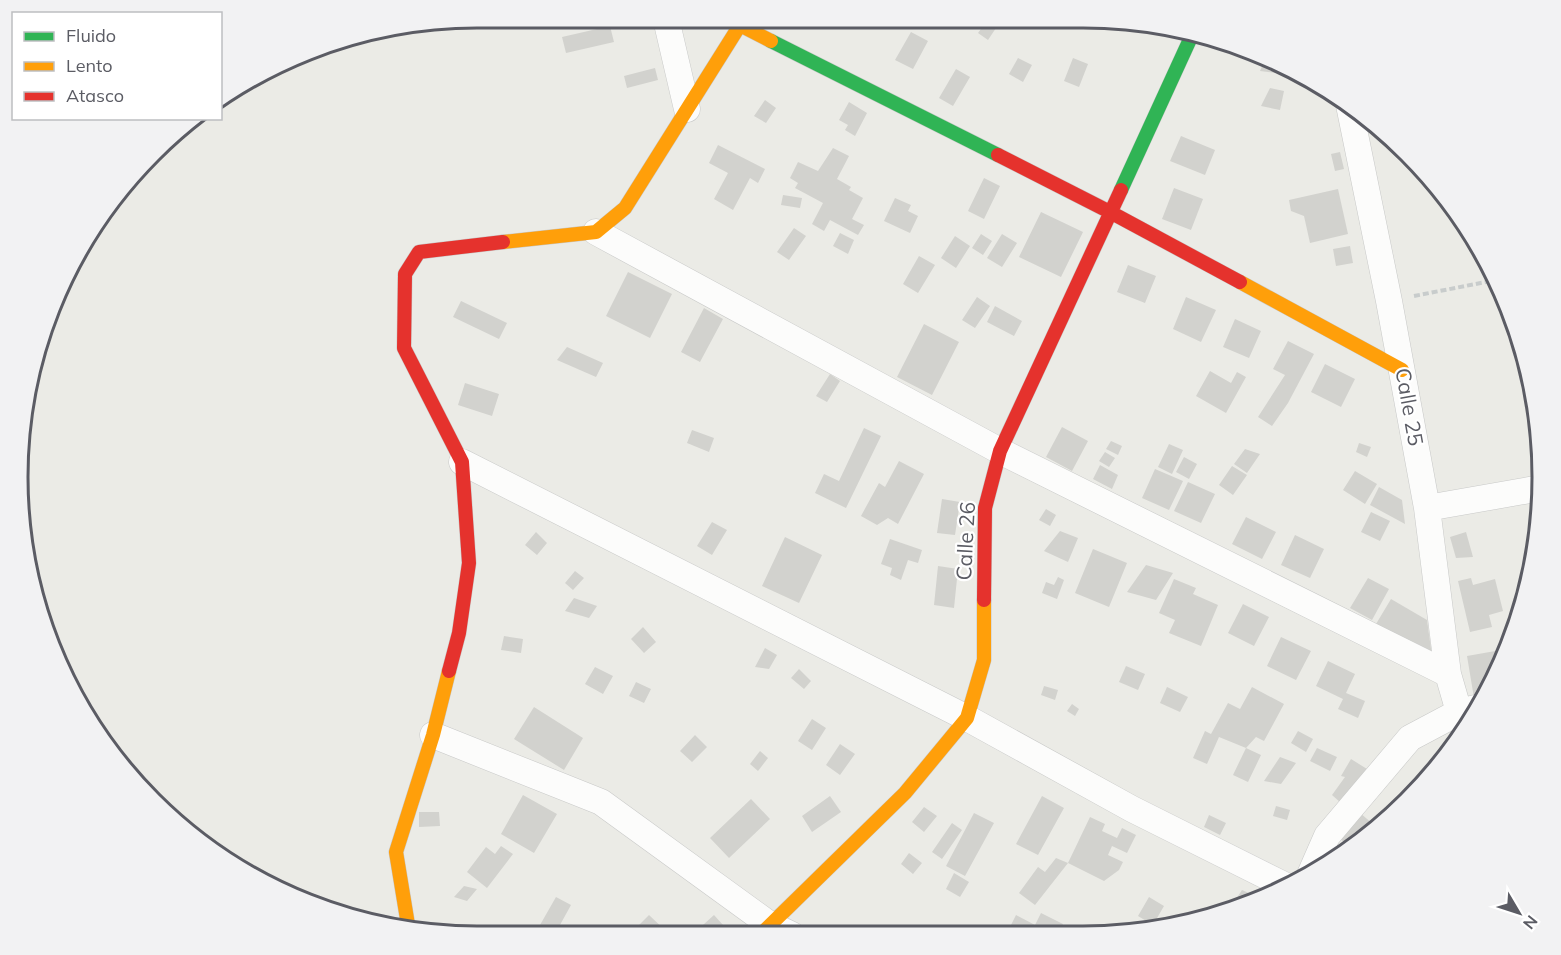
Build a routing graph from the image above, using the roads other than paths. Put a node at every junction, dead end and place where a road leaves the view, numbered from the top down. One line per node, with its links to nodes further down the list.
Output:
1 (668, 28): 5 (street)
2 (738, 28): 5 (street)
3 (746, 28): 7 (street)
4 (1189, 41): 7 (street, Calle 26)
5 (687, 109): 8 (street)
6 (1351, 117): 9 (street, Calle 25)
7 (1110, 212): 9 (street); 10 (street, Calle 26)
8 (596, 232): 10 (street); 11 (street)
9 (1402, 370): 13 (street, Calle 25)
10 (1000, 451): 14 (street); 17 (street, Calle 26)
11 (462, 462): 17 (street); 18 (street)
12 (1532, 490): 13 (street)
13 (1427, 508): 14 (street, Calle 25)
14 (1448, 674): 15 (street, Calle 25)
15 (1466, 712)
16 (1463, 717): 19 (street)
17 (967, 718): 20 (street); 23 (street, Calle 26)
18 (433, 735): 21 (street); 22 (street)
19 (1316, 861)
20 (1278, 882)
21 (407, 921)
22 (767, 926)
23 (779, 926)

